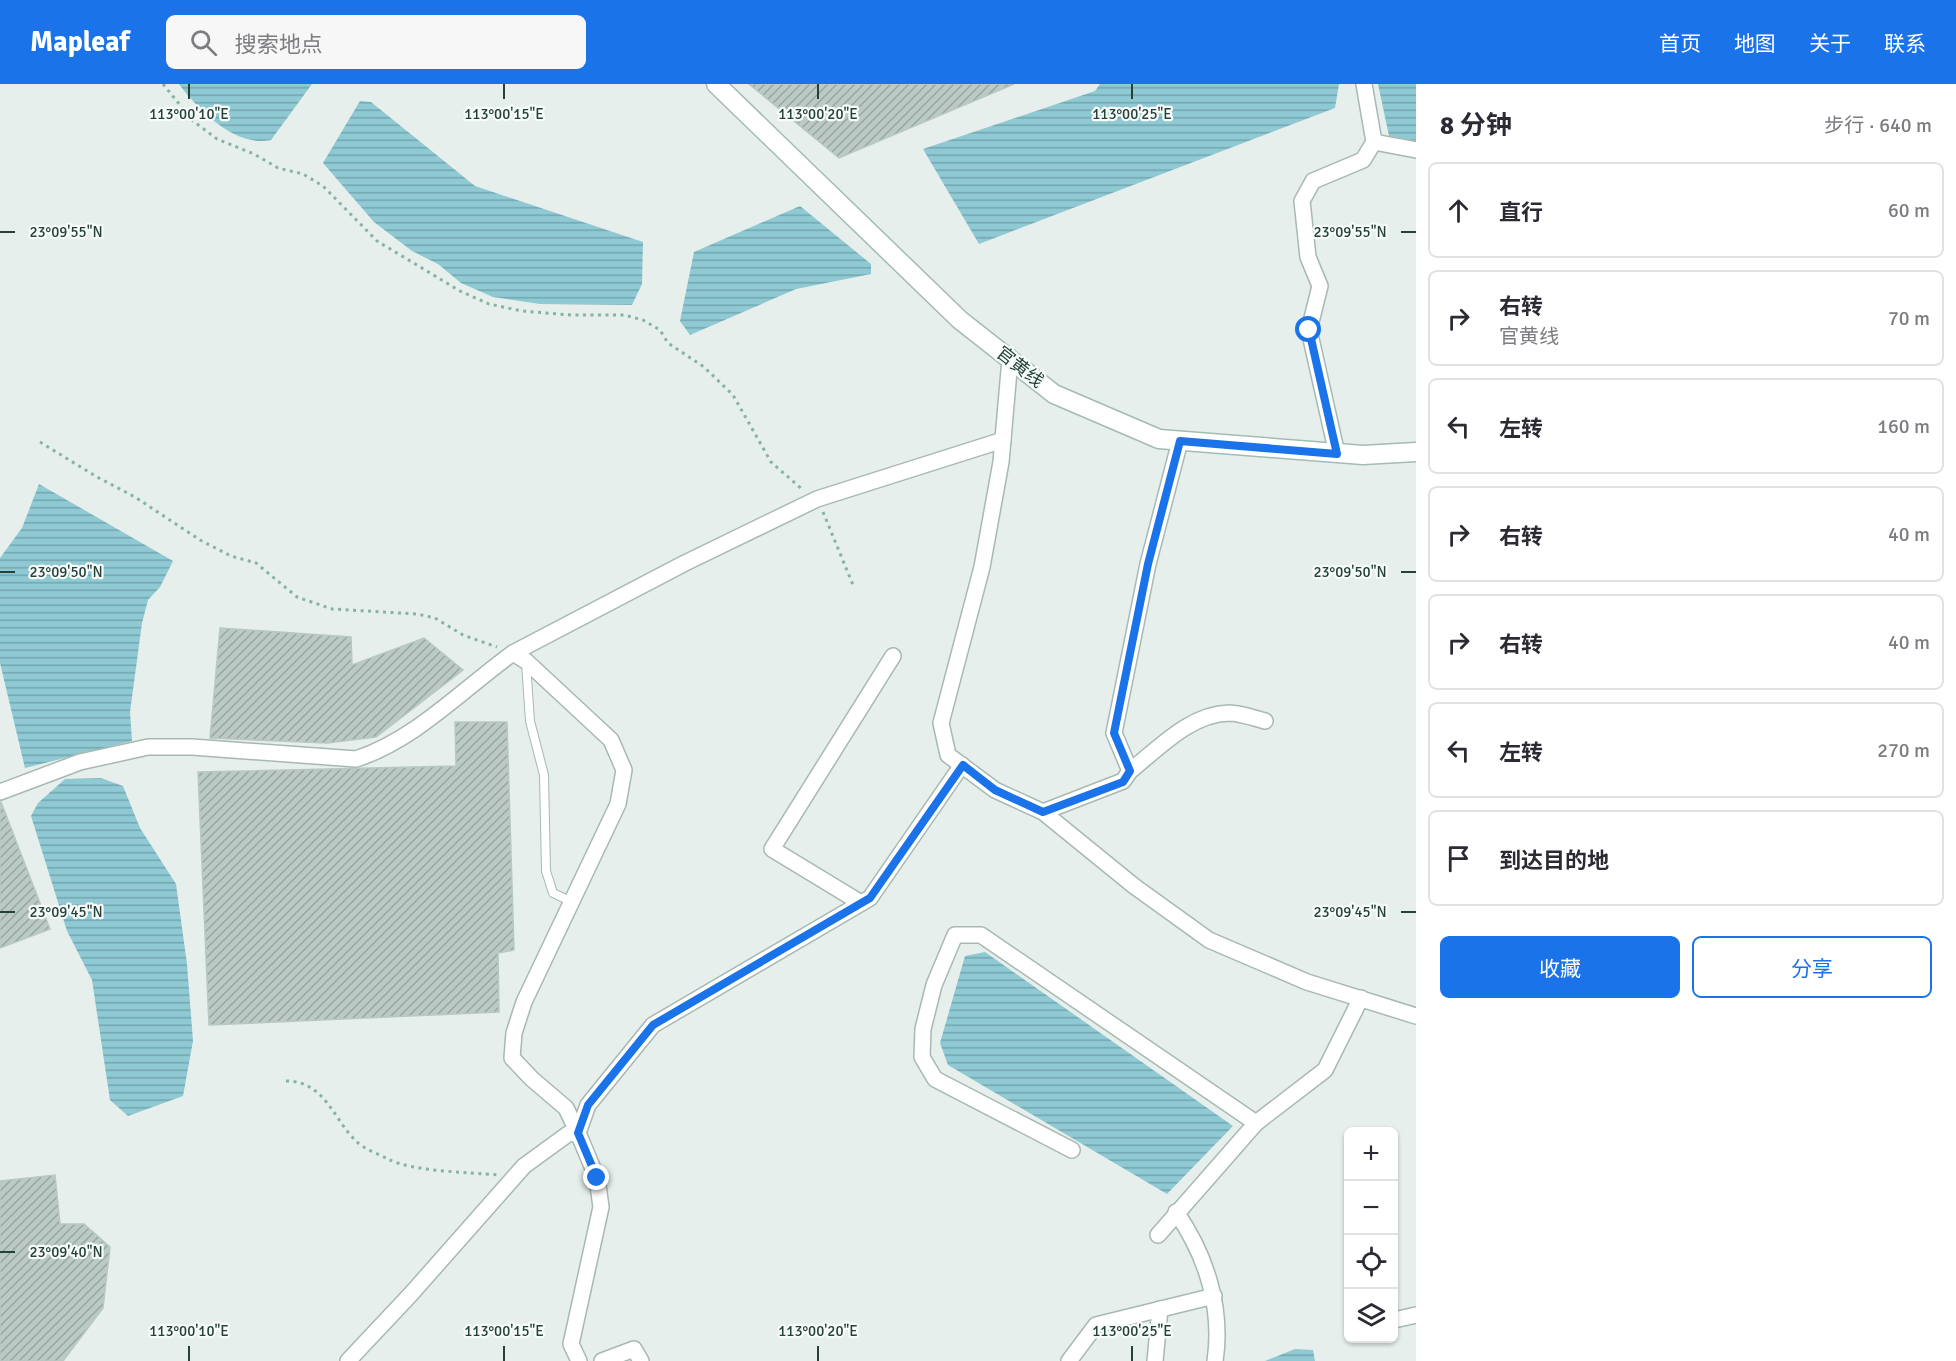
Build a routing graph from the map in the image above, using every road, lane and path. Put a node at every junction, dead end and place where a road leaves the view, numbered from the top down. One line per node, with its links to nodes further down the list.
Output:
1 (163, 84): 12 (path)
2 (716, 84): 6 (street, 官黄线)
3 (1364, 84): 4 (street)
4 (1374, 142): 5 (street); 11 (street)
5 (1416, 150)
6 (1010, 359): 7 (street); 8 (street, 官黄线)
7 (1003, 440): 12 (street); 17 (street)
8 (1180, 441): 11 (street, 官黄线); 18 (street)
9 (40, 442): 15 (path)
10 (1416, 452): 11 (street, 官黄线)
11 (1337, 454)
12 (817, 499): 13 (path); 15 (street)
13 (853, 585)
14 (893, 656): 22 (street)
15 (520, 657): 19 (street); 21 (lane); 21 (street)
16 (1265, 721): 18 (street)
17 (963, 765): 20 (street); 22 (street)
18 (1130, 771): 20 (street)
19 (0, 792)
20 (1043, 812): 23 (street)
21 (572, 902): 27 (street)
22 (861, 903): 27 (street)
23 (1361, 998): 24 (street); 26 (street)
24 (1416, 1016)
25 (286, 1081): 29 (path)
26 (1256, 1123): 28 (street); 30 (street)
27 (578, 1133): 29 (street); 37 (street)
28 (1072, 1150)
29 (514, 1176): 36 (street)
30 (1176, 1212): 31 (street); 32 (street)
31 (1158, 1235)
32 (1214, 1296): 33 (street); 42 (street)
33 (1160, 1309): 40 (street); 41 (street)
34 (1416, 1315): 35 (street)
35 (1398, 1319)
36 (348, 1361)
37 (579, 1361)
38 (602, 1361): 39 (street)
39 (641, 1361)
40 (1069, 1361)
41 (1155, 1361)
42 (1215, 1361)

